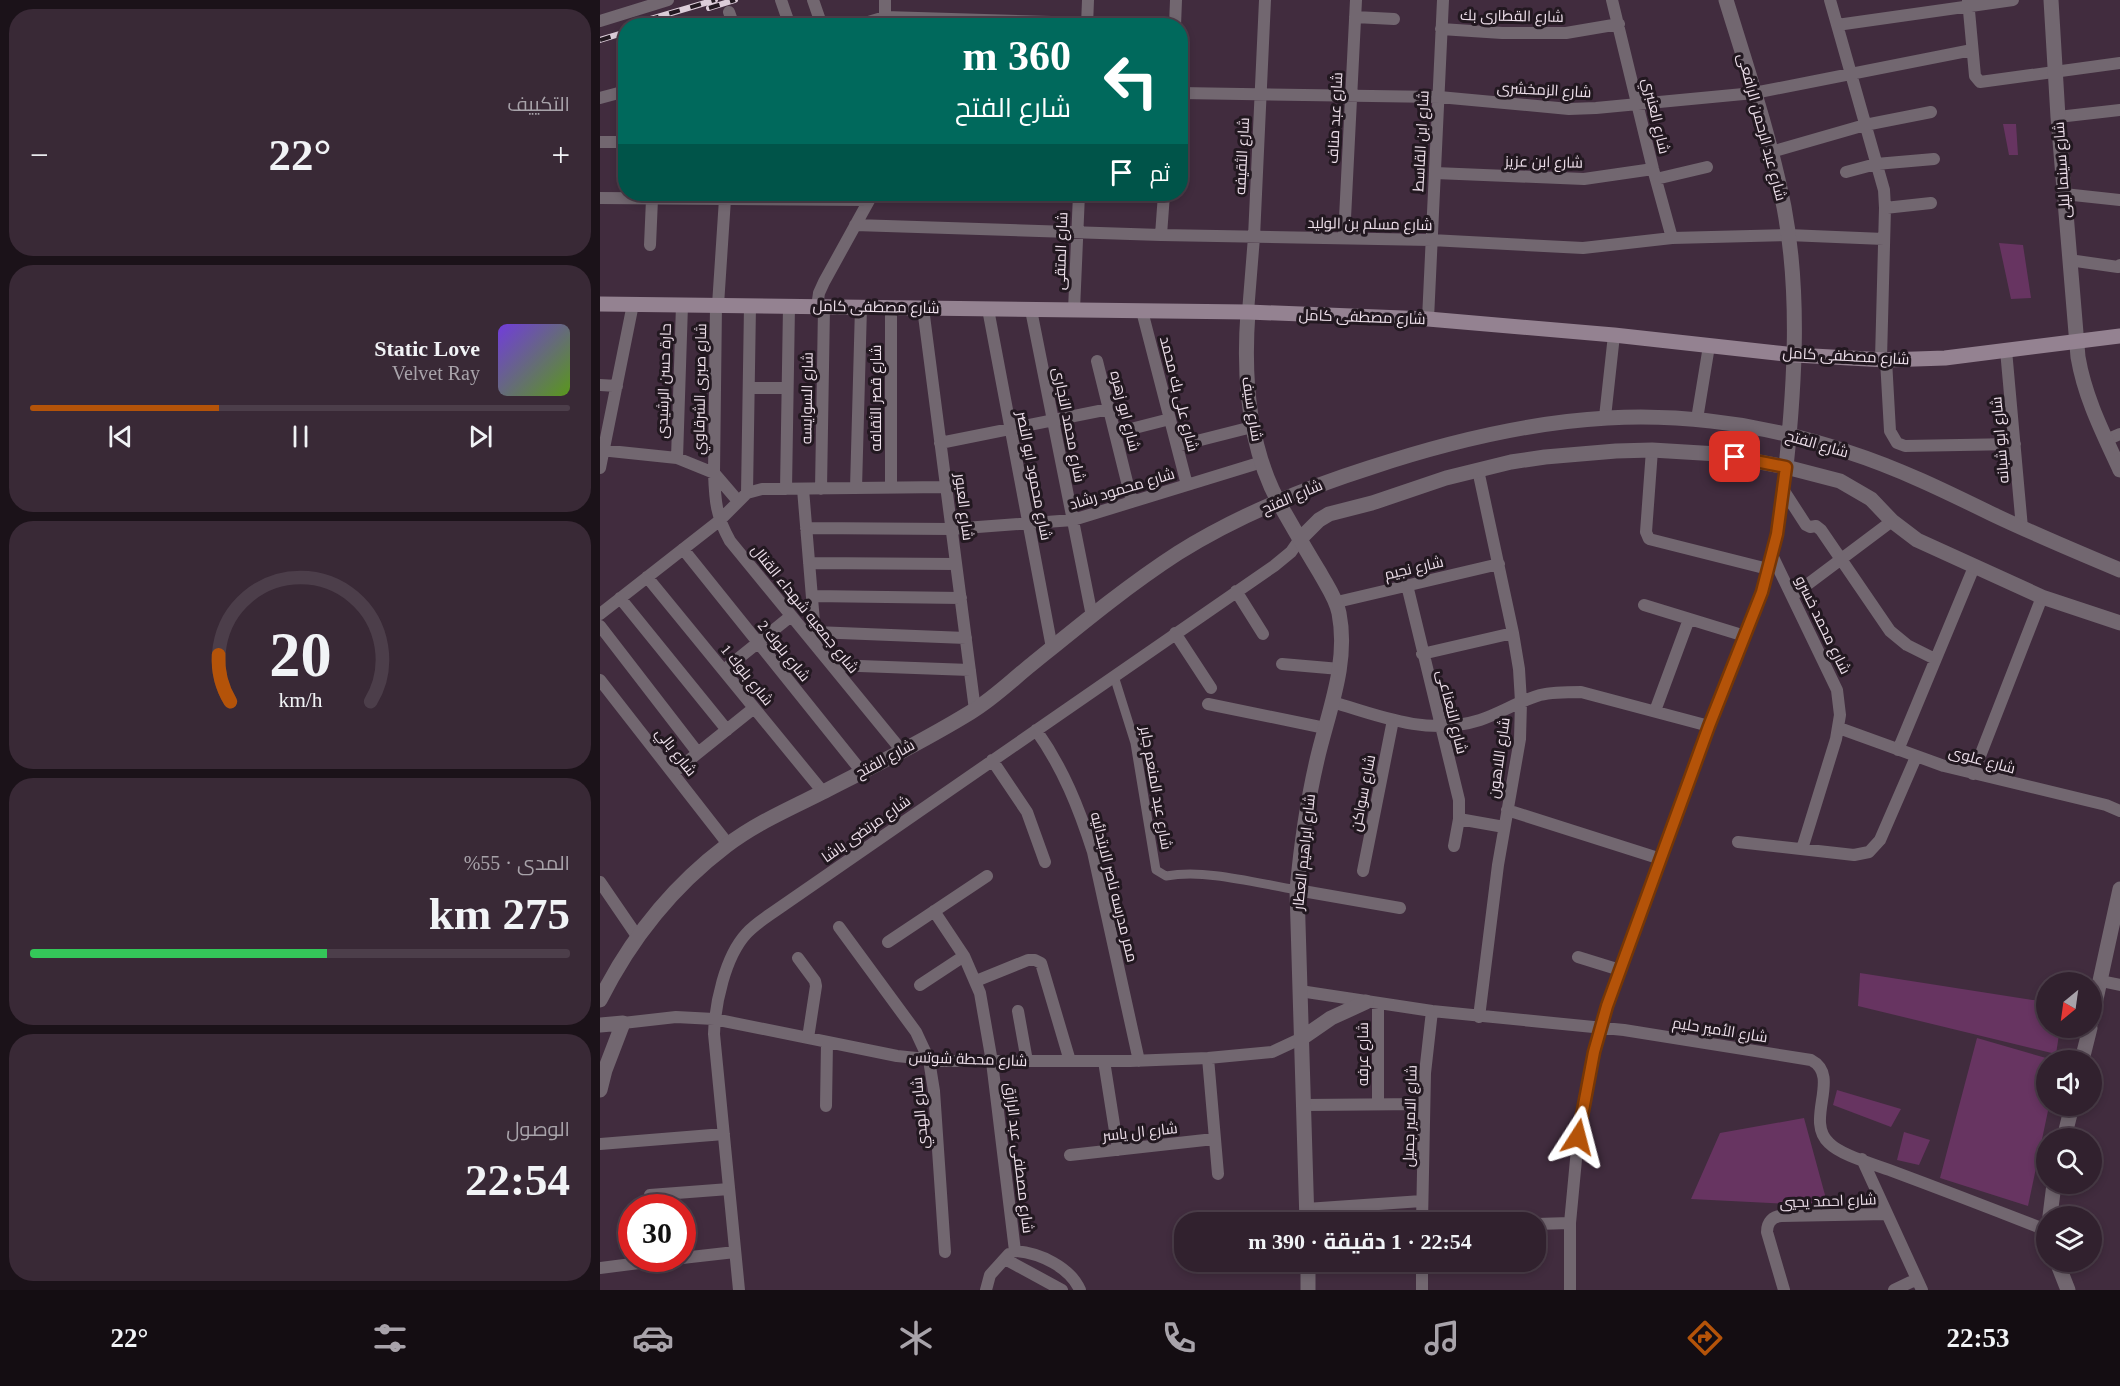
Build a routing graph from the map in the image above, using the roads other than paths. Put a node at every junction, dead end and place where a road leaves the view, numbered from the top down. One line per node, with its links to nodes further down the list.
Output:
1 (668, 0): 15 (street)
2 (781, 0): 20 (street)
3 (813, 0): 21 (street)
4 (885, 0): 22 (street)
5 (1088, 0): 23 (street)
6 (1176, 0): 24 (street)
7 (1265, 0): 37 (street, شارع الثقيفه)
8 (1356, 0): 18 (street, شارع عبد مناف)
9 (1443, 0): 29 (street, شارع ابن القاسط)
10 (1612, 0): 27 (street, شارع العنبري)
11 (1726, 0): 36 (street, شارع عبد الرحمن الرافعى)
12 (1830, 0): 28 (street)
13 (2013, 0): 16 (street)
14 (2051, 0): 32 (street, شارع سينما ليلى)
15 (650, 3): 26 (street)
16 (1969, 3): 28 (street); 30 (street)
17 (729, 12): 19 (street)
18 (1355, 17): 25 (street); 38 (street, شارع عبد مناف)
19 (731, 18)
20 (787, 18)
21 (819, 18)
22 (885, 18)
23 (1087, 18)
24 (1175, 18)
25 (1394, 19)
26 (600, 21)
27 (1618, 24): 29 (street, شارع القطارى بك); 41 (street, شارع العنبري)
28 (1837, 25): 33 (street)
29 (1441, 29): 39 (street, شارع ابن القاسط)
30 (1972, 50): 32 (street); 33 (street, شارع الزمخشرى)
31 (2120, 63): 32 (street)
32 (2055, 70): 44 (street, شارع سينما ليلى)
33 (1850, 73): 36 (street, شارع الزمخشرى); 45 (street)
34 (618, 93): 40 (street)
35 (1188, 93): 37 (street, شارع الزمخشرى)
36 (1754, 93): 41 (street, شارع الزمخشرى); 48 (street, شارع عبد الرحمن الرافعى)
37 (1260, 95): 38 (street, شارع الزمخشرى); 70 (street, شارع الثقيفه)
38 (1351, 95): 39 (street, شارع الزمخشرى); 71 (street, شارع عبد مناف)
39 (1439, 97): 41 (street, شارع الزمخشرى); 52 (street, شارع ابن القاسط)
40 (600, 98)
41 (1637, 103): 54 (street, شارع العنبري)
42 (2120, 110): 44 (street)
43 (1931, 112): 45 (street)
44 (2058, 117): 55 (street, شارع سينما ليلى)
45 (1865, 125): 48 (street); 50 (street)
46 (600, 142): 47 (street)
47 (618, 142)
48 (1771, 152): 69 (street, شارع عبد الرحمن الرافعى)
49 (1934, 159): 50 (street)
50 (1876, 165): 53 (street); 65 (street)
51 (1707, 167): 54 (street, شارع ابن عزيز)
52 (1435, 172): 54 (street, شارع ابن عزيز); 74 (street, شارع ابن القاسط)
53 (1846, 172)
54 (1654, 174): 72 (street, شارع العنبري)
55 (2064, 194): 58 (street); 76 (street, شارع سينما ليلى)
56 (600, 198): 57 (street)
57 (618, 198)
58 (2120, 200)
59 (652, 201): 75 (street)
60 (723, 201): 81 (street, شارع صبرى الشرقاوي)
61 (869, 201): 66 (street, شارع السوايسه)
62 (1079, 201): 67 (street, شارع المتقى)
63 (1163, 201): 68 (street)
64 (1931, 203): 65 (street)
65 (1885, 208): 73 (street)
66 (855, 225): 67 (street, شارع مسلم بن الوليد); 84 (street, شارع السوايسه)
67 (1077, 232): 68 (street, شارع مسلم بن الوليد); 90 (street, شارع المتقى)
68 (1161, 235): 70 (street, شارع مسلم بن الوليد)
69 (1788, 235): 72 (street, شارع مسلم بن الوليد); 73 (street, شارع مسلم بن الوليد); 99 (street, شارع عبد الرحمن الرافعى)
70 (1254, 237): 71 (street, شارع مسلم بن الوليد); 92 (street, شارع الثقيفه)
71 (1344, 238): 74 (street, شارع مسلم بن الوليد)
72 (1672, 238): 74 (street, شارع مسلم بن الوليد)
73 (1884, 239): 100 (street)
74 (1431, 240): 93 (street, شارع ابن القاسط)
75 (650, 245)
76 (2069, 260): 77 (street); 96 (street, شارع سينما ليلى)
77 (2120, 265)
78 (600, 304): 79 (main road, شارع مصطفى كامل)
79 (633, 304): 80 (main road, شارع مصطفى كامل); 103 (street)
80 (682, 305): 81 (main road, شارع مصطفى كامل); 121 (street, حارة حسن الرشيدى)
81 (717, 305): 82 (main road, شارع مصطفى كامل); 127 (street, شارع صبرى الشرقاوي)
82 (750, 306): 83 (main road, شارع مصطفى كامل); 104 (street)
83 (789, 306): 84 (main road, شارع مصطفى كامل); 105 (street)
84 (820, 307): 85 (main road, شارع مصطفى كامل); 134 (street, شارع السوايسه)
85 (861, 307): 86 (main road, شارع مصطفى كامل); 130 (street)
86 (891, 308): 87 (main road, شارع مصطفى كامل); 131 (street, شارع قصر الثقافه)
87 (923, 308): 88 (main road, شارع مصطفى كامل); 116 (street, شارع العبور)
88 (988, 309): 89 (main road, شارع مصطفى كامل); 112 (street, شارع محمود ابو النصر)
89 (1031, 310): 90 (main road, شارع مصطفى كامل); 110 (street, شارع محمد النجارى)
90 (1074, 310): 91 (main road, شارع مصطفى كامل)
91 (1142, 311): 92 (main road, شارع مصطفى كامل); 108 (street, شارع على بك محمد)
92 (1248, 312): 93 (main road, شارع مصطفى كامل); 111 (street, شارع سيف)
93 (1428, 319): 94 (main road, شارع مصطفى كامل)
94 (1614, 335): 97 (main road, شارع مصطفى كامل); 107 (street)
95 (2120, 336): 96 (main road, شارع مصطفى كامل)
96 (2076, 340): 98 (main road, شارع مصطفى كامل); 115 (street, شارع سينما ليلى)
97 (1708, 346): 99 (main road, شارع مصطفى كامل); 109 (street)
98 (2006, 350): 100 (main road, شارع مصطفى كامل); 117 (street, شارع ابو شبانه)
99 (1795, 355): 100 (main road, شارع مصطفى كامل); 114 (street, شارع عبد الرحمن الرافعى)
100 (1883, 360): 117 (street)
101 (1097, 361): 106 (street, شارع ابو زهره)
102 (600, 385): 103 (street)
103 (616, 386): 119 (street)
104 (749, 388): 105 (street); 136 (street)
105 (787, 388): 132 (street)
106 (1109, 409): 110 (street); 113 (street, شارع ابو زهره)
107 (1605, 417): 109 (street, شارع الفتح); 138 (street, شارع الفتح)
108 (1170, 419): 113 (street); 118 (street, شارع على بك محمد)
109 (1697, 419): 114 (street, شارع الفتح)
110 (1053, 421): 112 (street); 139 (street, شارع محمد النجارى)
111 (1252, 427): 118 (street); 122 (street, شارع سيف)
112 (1010, 429): 116 (street); 142 (street, شارع محمود ابو النصر)
113 (1115, 433): 137 (street, شارع ابو زهره)
114 (1790, 435): 123 (street, شارع عبد الرحمن الرافعى); 144 (street, شارع الفتح)
115 (2113, 437): 126 (street, شارع سينما ليلى)
116 (940, 443): 129 (street, شارع العبور)
117 (2015, 444): 144 (street, شارع ابو شبانه)
118 (1177, 446): 128 (street, شارع على بك محمد)
119 (602, 450): 121 (street); 124 (street)
120 (1652, 450): 123 (street, شارع الفتح); 125 (street, شارع الفتح); 154 (street)
121 (677, 458): 127 (street)
122 (1262, 462): 128 (street, شارع محمود رشاد); 138 (street, شارع سيف)
123 (1786, 467): 135 (street); 141 (street, شارع الفتح)
124 (600, 468)
125 (1478, 470): 146 (street, شارع الفتح); 152 (street, شارع اللاهون)
126 (2120, 470)
127 (714, 473): 136 (street); 140 (street, شارع جمعيه شهداء القنال)
128 (1187, 485): 137 (street, شارع محمود رشاد)
129 (946, 487): 131 (street); 145 (street, شارع العبور)
130 (856, 488): 131 (street); 134 (street)
131 (891, 488)
132 (786, 489): 133 (street); 136 (street)
133 (803, 489): 134 (street); 143 (street)
134 (821, 489)
135 (1784, 491): 148 (street); 149 (street)
136 (742, 497): 140 (street)
137 (1132, 502): 139 (street, شارع محمود رشاد)
138 (1278, 502): 146 (street, شارع ابراهيم العطار); 168 (street, شارع الفتح)
139 (1073, 520): 142 (street, شارع محمود رشاد); 168 (street, شارع محمد النجارى)
140 (719, 521): 147 (street); 167 (street, شارع جمعيه شهداء القنال)
141 (1892, 521): 149 (street); 153 (street, شارع الفتح)
142 (1028, 524): 145 (street, شارع محمود رشاد); 180 (street, شارع محمود ابو النصر)
143 (806, 528): 145 (street, شارع محمود رشاد); 150 (street)
144 (2022, 528): 155 (street, شارع الفتح)
145 (951, 529): 151 (street, شارع العبور)
146 (1300, 539): 158 (street, شارع مرتضى باشا); 164 (street, شارع ابراهيم العطار)
147 (683, 549): 156 (street); 178 (street, شارع بلوك 2)
148 (1772, 555): 154 (street); 160 (street, شارع محمد خسرو)
149 (1841, 559): 160 (street); 182 (street)
150 (809, 563): 151 (street); 159 (street)
151 (956, 564): 163 (street, شارع العبور)
152 (1499, 564): 157 (street, شارع نجيم); 174 (street, شارع اللاهون)
153 (1974, 567): 161 (street, شارع الفتح); 182 (street)
154 (1768, 570): 176 (street)
155 (2120, 570)
156 (647, 577): 162 (street); 186 (street, شارع بلوك 1)
157 (1407, 585): 164 (street, شارع نجيم); 181 (street, شارع النعناعى)
158 (1236, 591): 173 (street, شارع مرتضى باشا); 175 (street)
159 (812, 596): 163 (street); 172 (street)
160 (1792, 596): 201 (street, شارع محمد خسرو)
161 (2042, 597): 170 (street, شارع الفتح); 211 (street)
162 (620, 598): 166 (street); 202 (street)
163 (961, 598): 177 (street, شارع العبور)
164 (1337, 602): 185 (street, شارع ابراهيم العطار)
165 (1644, 605): 169 (street)
166 (600, 614)
167 (791, 616): 178 (street); 179 (street, شارع جمعيه شهداء القنال)
168 (1092, 616): 180 (street, شارع الفتح)
169 (1689, 619): 176 (street); 196 (street)
170 (2120, 623)
171 (600, 626): 206 (street)
172 (815, 632): 177 (street); 179 (street)
173 (1175, 633): 188 (street, شارع مرتضى باشا); 190 (street)
174 (1513, 633): 181 (street); 192 (street, شارع اللاهون)
175 (1263, 634)
176 (1746, 636): 199 (street)
177 (966, 638): 187 (street, شارع العبور)
178 (758, 643): 186 (street); 209 (street, شارع بلوك 2)
179 (816, 646): 184 (street, شارع جمعيه شهداء القنال)
180 (1052, 648): 195 (street, شارع الفتح)
181 (1422, 654): 198 (street, شارع النعناعى)
182 (1935, 658): 204 (street)
183 (1282, 664): 185 (street)
184 (832, 665): 187 (street); 205 (street, شارع جمعيه شهداء القنال)
185 (1340, 669): 191 (street, شارع ابراهيم العطار)
186 (724, 670): 194 (street, شارع بلوك 1)
187 (970, 670): 195 (street, شارع العبور)
188 (1114, 676): 203 (street, شارع مرتضى باشا); 227 (street, شارع عبد المنعم جابر)
189 (600, 680): 210 (street, شارع بالي)
190 (1210, 688)
191 (1332, 702): 197 (street); 200 (street, شارع ابراهيم العطار)
192 (1521, 702): 196 (street); 198 (street); 213 (street, شارع اللاهون)
193 (1208, 704): 200 (street)
194 (754, 708): 202 (street); 212 (street, شارع بلوك 1)
195 (975, 710): 205 (street, شارع الفتح)
196 (1655, 711): 199 (street)
197 (1393, 720): 198 (street); 223 (street, شارع سواكن)
198 (1440, 726): 215 (street, شارع النعناعى)
199 (1709, 726): 221 (street)
200 (1325, 728): 227 (street, شارع ابراهيم العطار)
201 (1839, 728): 204 (street, شارع علوى); 220 (street, شارع محمد خسرو)
202 (727, 730): 206 (street)
203 (1036, 730): 208 (street, شارع مرتضى باشا); 261 (street, ممر مدرسه ناصر الابتدائيه)
204 (1898, 750): 207 (street, شارع علوى)
205 (902, 751): 209 (street, شارع الفتح)
206 (699, 753): 210 (street)
207 (1916, 756): 211 (street, شارع علوى); 220 (street)
208 (992, 760): 222 (street); 249 (street, شارع مرتضى باشا)
209 (862, 772): 212 (street, شارع الفتح)
210 (673, 773): 218 (street, شارع بالي)
211 (1973, 774): 214 (street, شارع علوى)
212 (823, 792): 218 (street, شارع الفتح)
213 (1507, 810): 216 (street, شارع اللاهون); 221 (street)
214 (2120, 811)
215 (1459, 819): 216 (street); 219 (street, شارع النعناعى)
216 (1504, 827): 248 (street, شارع اللاهون)
217 (1738, 842): 220 (street)
218 (728, 844): 231 (street, شارع الفتح)
219 (1454, 846)
220 (1802, 849)
221 (1661, 859): 236 (street)
222 (1045, 862)
223 (1363, 872)
224 (987, 876): 229 (street)
225 (600, 882): 231 (street)
226 (2120, 889): 237 (street)
227 (1297, 890): 228 (street); 243 (street, شارع ابراهيم العطار)
228 (1400, 908)
229 (934, 911): 232 (street); 233 (street, شارع مصطفى عبد الرازق)
230 (839, 927): 257 (street, شارع الهدي)
231 (638, 936): 240 (street, شارع الفتح)
232 (888, 942)
233 (964, 956): 238 (street, شارع مصطفى عبد الرازق); 241 (street)
234 (798, 957): 253 (street)
235 (1578, 957): 236 (street)
236 (1620, 970): 252 (street)
237 (2102, 976)
238 (976, 981): 259 (street); 262 (street, شارع مصطفى عبد الرازق)
239 (2102, 981): 242 (street)
240 (604, 983): 244 (street, شارع الفتح)
241 (920, 985)
242 (2120, 985)
243 (1300, 991): 245 (street, شارع الأمير حليم); 254 (street, شارع ابراهيم العطار)
244 (600, 1000)
245 (1372, 1003): 247 (street, شارع الأمير حليم); 254 (street); 264 (street, شارع عرفه)
246 (1018, 1011): 258 (street)
247 (1432, 1011): 248 (street, شارع الأمير حليم); 265 (street, شارع الامير جميل)
248 (1479, 1017): 252 (street, شارع الأمير حليم)
249 (714, 1019): 250 (street, شارع محطة شوتس); 253 (street, شارع محطة شوتس); 268 (street, شارع مرتضى باشا)
250 (623, 1023): 251 (street, شارع محطة شوتس); 263 (street)
251 (600, 1025)
252 (1600, 1028): 273 (street, شارع الأمير حليم); 282 (street)
253 (808, 1038): 255 (street, شارع محطة شوتس)
254 (1302, 1038): 256 (street, شارع محطة شوتس); 266 (street, شارع ابراهيم العطار)
255 (827, 1042): 257 (street, شارع محطة شوتس); 267 (street)
256 (1208, 1058): 261 (street, شارع محطة شوتس); 269 (street)
257 (929, 1060): 262 (street, شارع محطة شوتس); 287 (street, شارع الهدي)
258 (1027, 1061): 259 (street, شارع محطة شوتس); 262 (street, شارع محطة شوتس)
259 (1070, 1061): 260 (street, شارع محطة شوتس)
260 (1104, 1061): 261 (street, شارع محطة شوتس); 271 (street)
261 (1139, 1061)
262 (992, 1062): 285 (street, شارع مصطفى عبد الرازق)
263 (600, 1090)
264 (1378, 1104): 265 (street); 266 (street)
265 (1424, 1104): 277 (street, شارع الامير جميل)
266 (1304, 1105): 278 (street, شارع ابراهيم العطار)
267 (826, 1106)
268 (724, 1134): 270 (street); 275 (street, شارع مرتضى باشا)
269 (1214, 1139): 271 (street, شارع ال ياسر); 274 (street)
270 (600, 1144)
271 (1118, 1150): 272 (street, شارع ال ياسر)
272 (1070, 1155)
273 (1862, 1159): 281 (street); 284 (street, شارع الأمير حليم)
274 (1218, 1174)
275 (729, 1189): 276 (street); 286 (street, شارع مرتضى باشا)
276 (663, 1194)
277 (1422, 1201): 279 (street); 280 (street, شارع الامير جميل)
278 (1307, 1212)
279 (1338, 1212)
280 (1422, 1212)
281 (1887, 1214): 295 (street); 303 (street, شارع احمد يحيي)
282 (1570, 1223): 283 (street); 302 (street)
283 (1546, 1224)
284 (2036, 1226)
285 (1016, 1251): 289 (street); 299 (street, شارع مصطفى عبد الرازق)
286 (735, 1252): 288 (street); 296 (street, شارع مرتضى باشا)
287 (945, 1252)
288 (696, 1256)
289 (1005, 1259): 297 (street); 298 (street)
290 (618, 1266): 291 (street)
291 (600, 1268)
292 (1308, 1272): 300 (street)
293 (1422, 1272): 301 (street)
294 (2061, 1272): 305 (street)
295 (1920, 1285): 304 (street)
296 (739, 1290)
297 (986, 1290)
298 (1062, 1290)
299 (1080, 1290)
300 (1308, 1290)
301 (1422, 1290)
302 (1570, 1290)
303 (1784, 1290)
304 (1894, 1290)
305 (2068, 1290)

